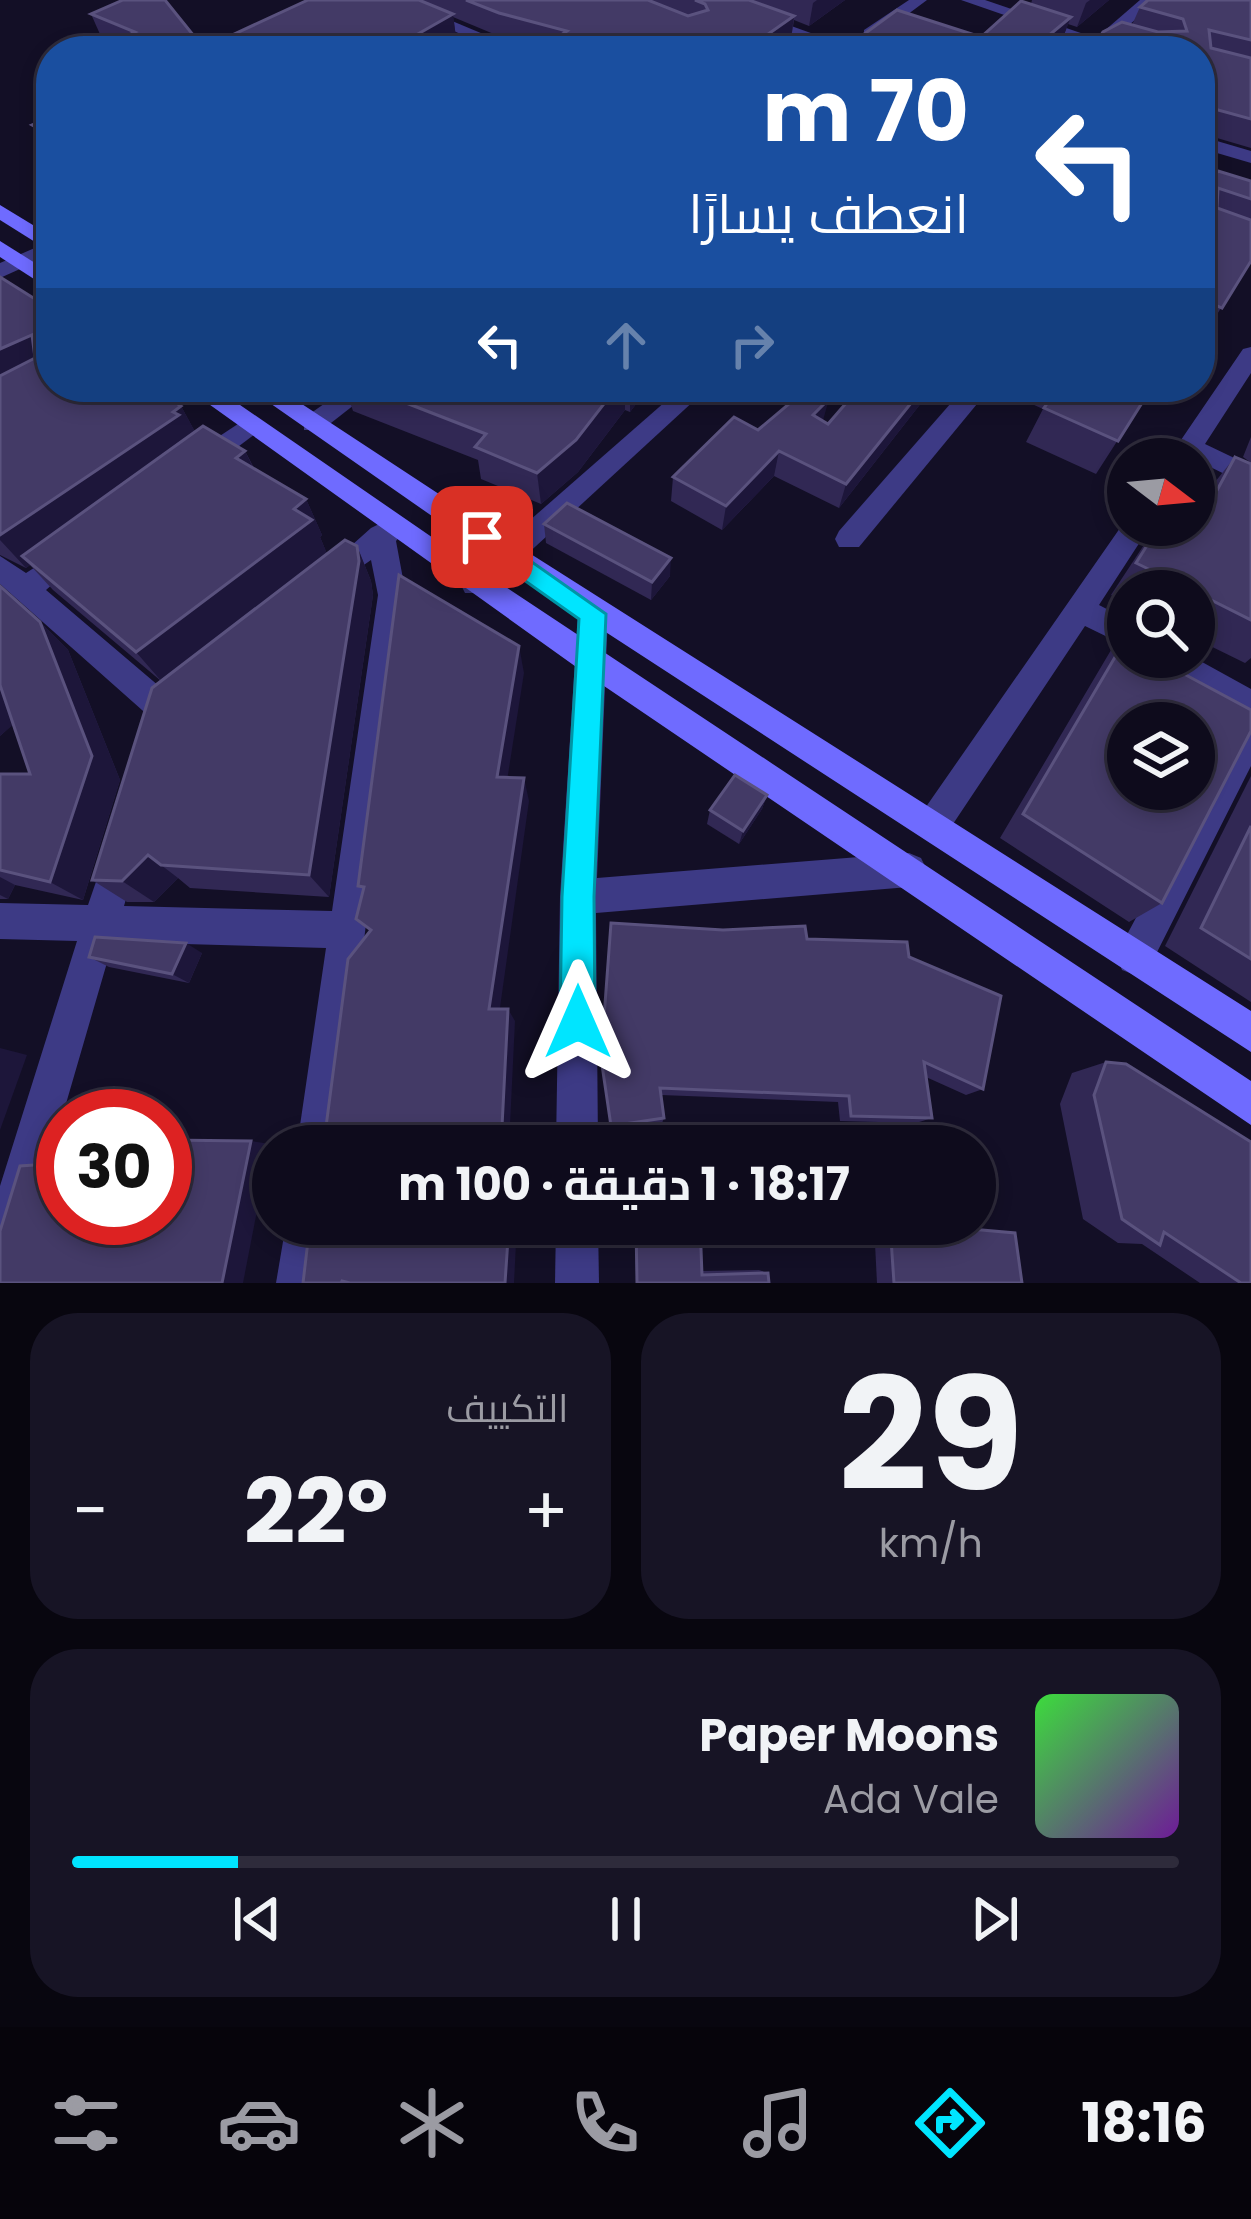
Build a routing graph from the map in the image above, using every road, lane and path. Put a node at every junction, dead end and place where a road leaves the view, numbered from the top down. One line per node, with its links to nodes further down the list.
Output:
1 (388, 0): 8 (street)
2 (704, 0): 6 (street)
3 (919, 0): 10 (street)
4 (969, 0): 11 (street)
5 (1150, 0): 12 (street)
6 (734, 4): 7 (street); 9 (street)
7 (711, 20)
8 (478, 36)
9 (814, 36)
10 (869, 36)
11 (1086, 36)
12 (1112, 36)
13 (1215, 146): 14 (street)
14 (1251, 157)
15 (0, 211): 16 (main road)
16 (36, 236)
17 (0, 247): 18 (main road)
18 (10, 266)
19 (1251, 355): 20 (street)
20 (1239, 395): 28 (street)
21 (218, 402): 27 (main road)
22 (281, 402): 26 (main road)
23 (344, 402): 26 (street)
24 (680, 402): 36 (street)
25 (966, 402): 34 (street)
26 (313, 424): 36 (main road)
27 (250, 425): 31 (street); 32 (main road)
28 (1199, 438)
29 (1215, 464): 30 (street)
30 (1251, 477)
31 (176, 479)
32 (387, 532): 38 (main road); 40 (street); 55 (street)
33 (101, 533): 39 (street)
34 (848, 539)
35 (1123, 546): 41 (street)
36 (511, 556): 38 (street); 42 (main road)
37 (0, 567): 39 (street)
38 (475, 585): 44 (main road)
39 (27, 588): 48 (street)
40 (310, 593)
41 (1081, 608): 43 (street); 50 (street)
42 (592, 614): 44 (street); 50 (main road)
43 (1107, 623)
44 (588, 658): 51 (main road); 52 (street)
45 (1203, 678): 46 (street)
46 (1251, 705)
47 (1251, 733): 56 (street)
48 (150, 751)
49 (133, 814): 53 (street)
50 (933, 825): 56 (main road)
51 (909, 870): 52 (street); 58 (main road)
52 (578, 897): 60 (street)
53 (103, 920): 54 (street); 55 (street); 63 (street)
54 (0, 921)
55 (349, 930): 59 (street)
56 (1136, 957): 57 (main road)
57 (1251, 1033)
58 (1251, 1105)
59 (321, 1125)
60 (577, 1125)
61 (304, 1245): 64 (street)
62 (577, 1245): 65 (street)
63 (0, 1255)
64 (298, 1283)
65 (577, 1283)

